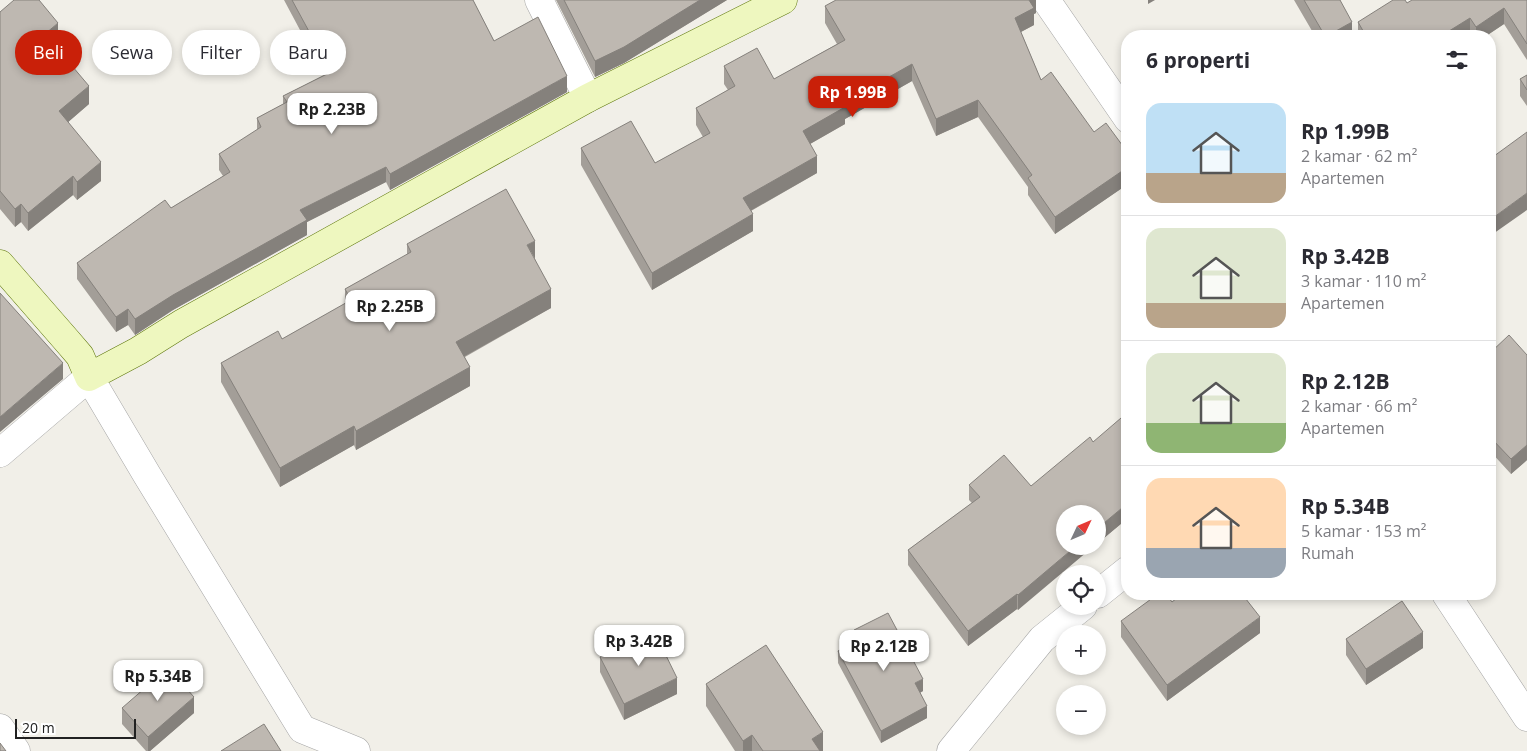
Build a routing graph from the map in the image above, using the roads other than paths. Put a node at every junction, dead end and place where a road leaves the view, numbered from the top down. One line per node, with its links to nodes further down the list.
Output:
1 (539, 0): 4 (street)
2 (783, 0): 4 (street)
3 (1046, 0): 5 (street)
4 (588, 98): 7 (street)
5 (1121, 109)
6 (0, 264): 7 (street)
7 (89, 377): 8 (street); 16 (street)
8 (0, 453)
9 (1121, 576): 10 (street)
10 (1106, 588)
11 (1450, 600): 13 (street)
12 (1072, 615): 17 (street)
13 (1527, 717)
14 (0, 728): 15 (street)
15 (16, 751)
16 (356, 751)
17 (950, 751)

